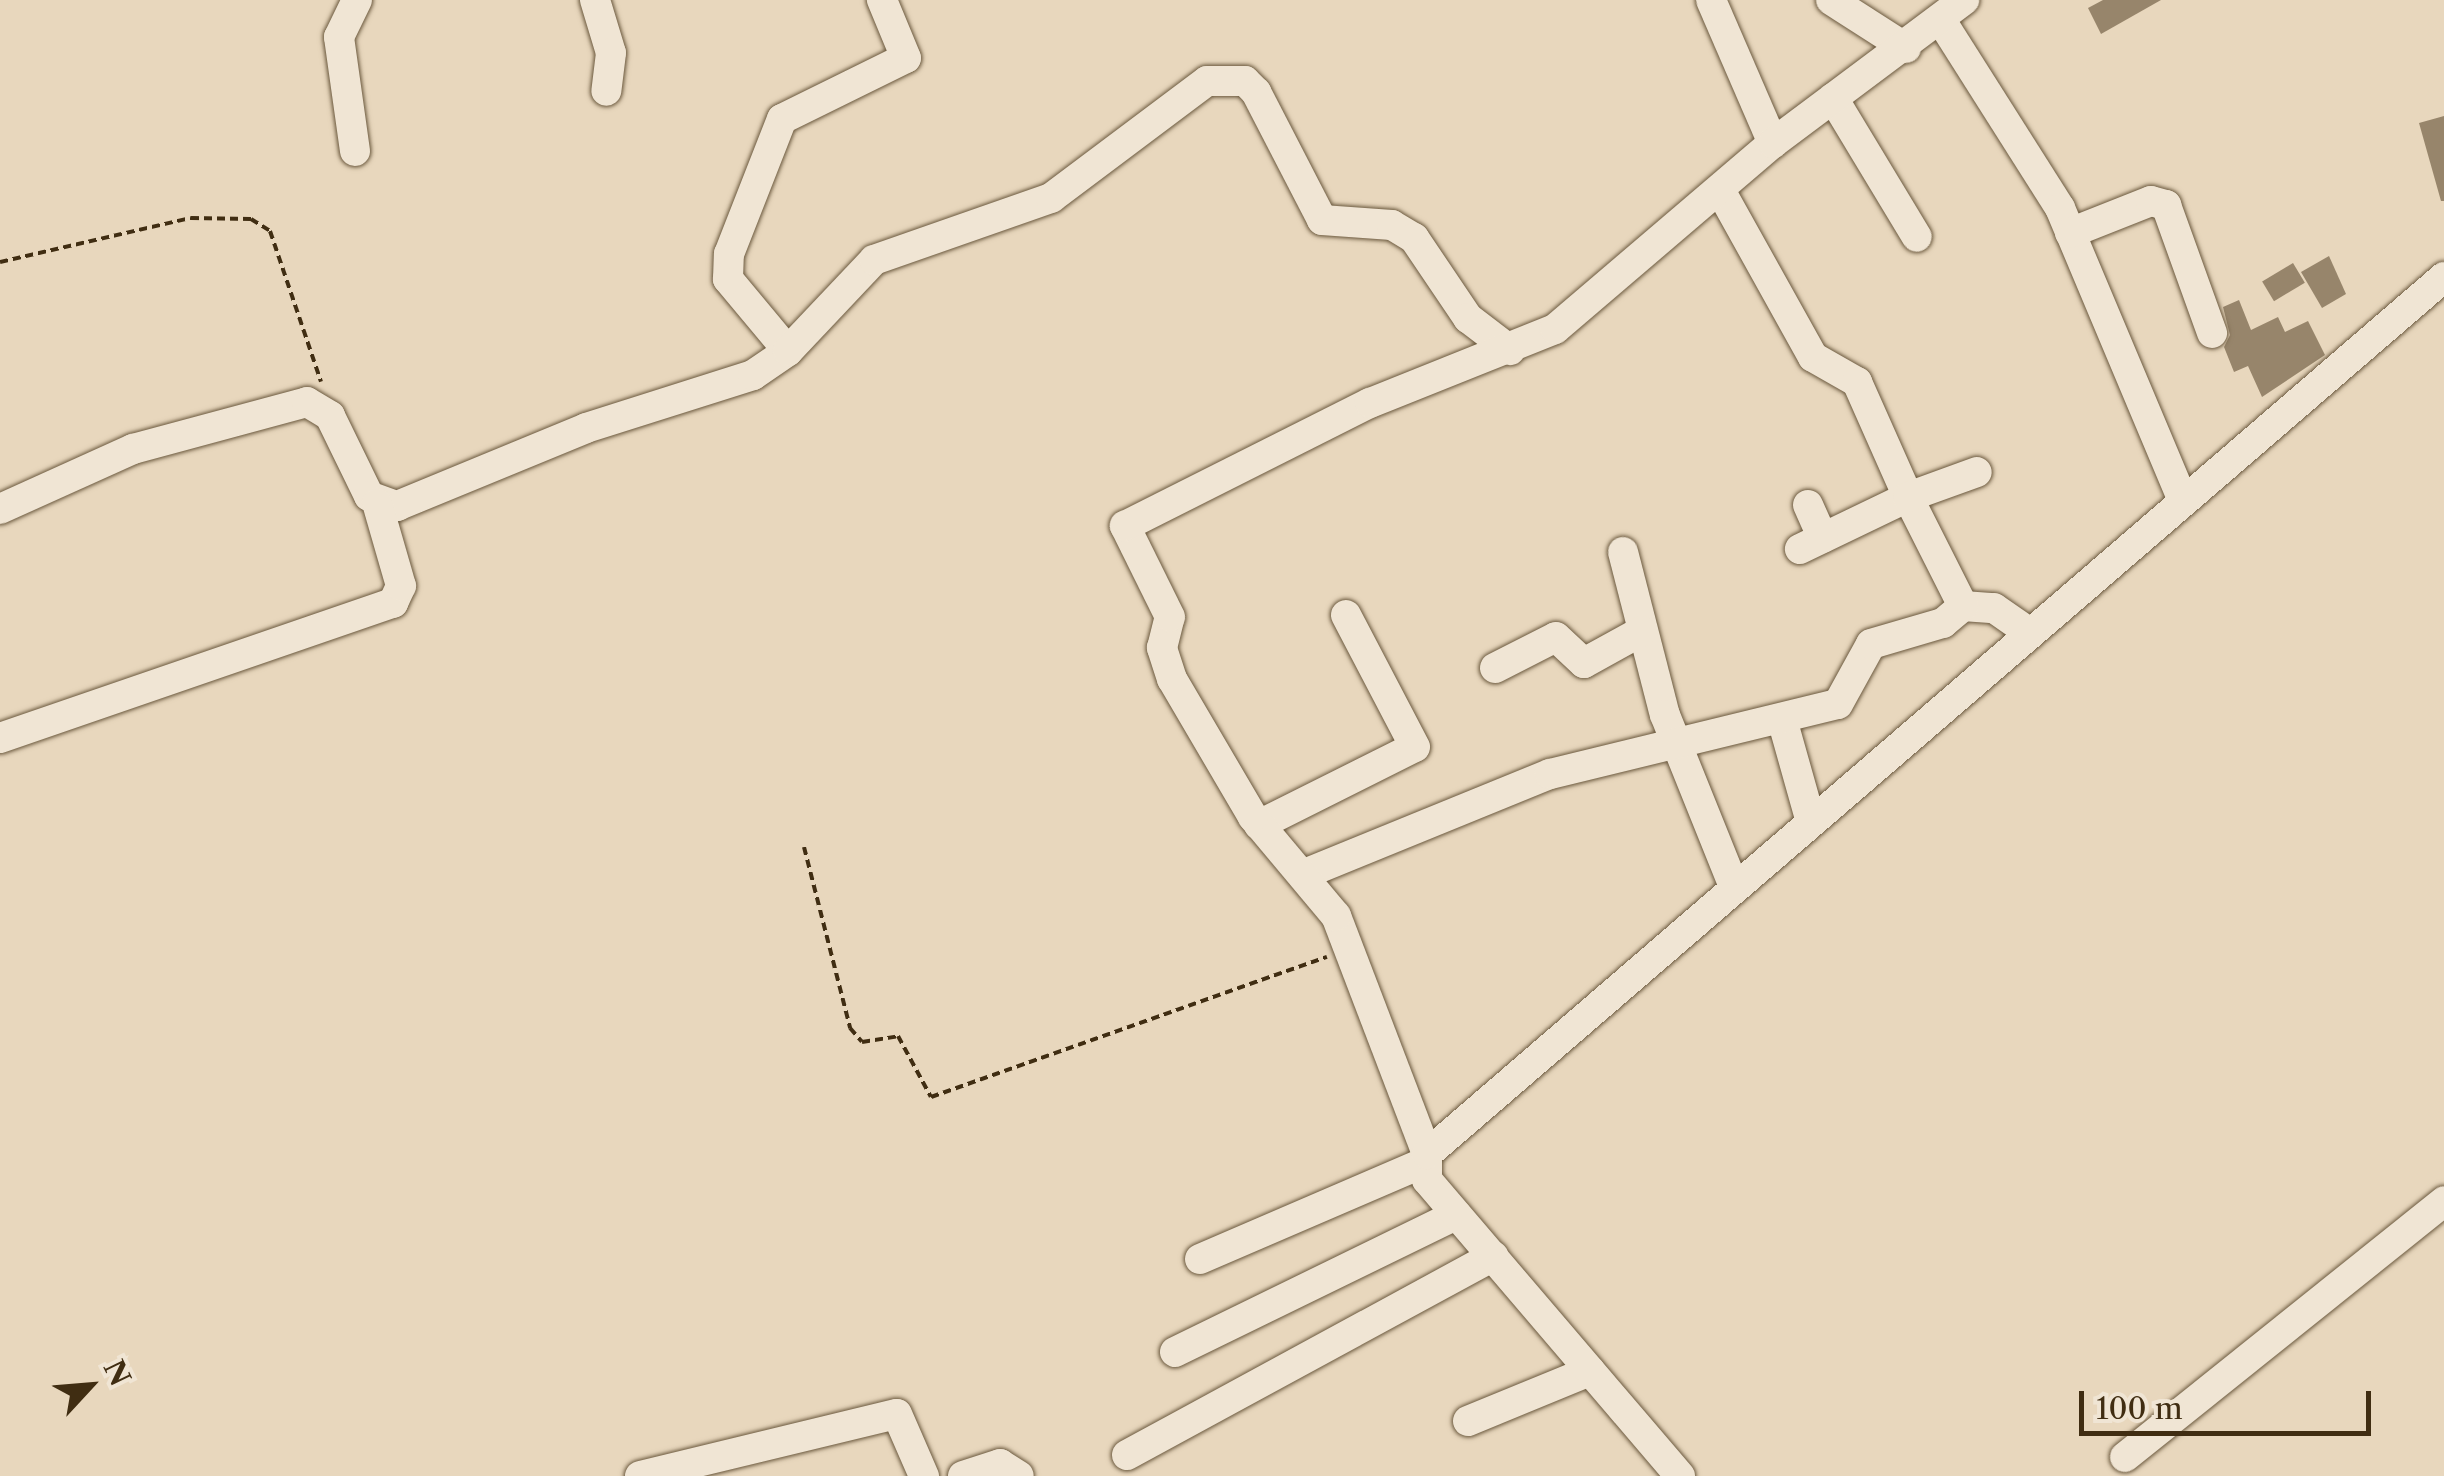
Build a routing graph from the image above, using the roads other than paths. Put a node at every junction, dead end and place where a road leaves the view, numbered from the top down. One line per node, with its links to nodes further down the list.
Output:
1 (356, 0): 12 (street)
2 (595, 0): 9 (street)
3 (882, 0): 19 (street)
4 (1711, 0): 11 (street)
5 (1831, 0): 8 (street)
6 (1964, 0): 7 (street)
7 (1942, 22): 8 (street); 14 (street)
8 (1906, 48): 10 (street)
9 (606, 92)
10 (1832, 98): 11 (street); 15 (street)
11 (1773, 143): 13 (street)
12 (356, 151)
13 (1720, 190): 18 (street); 21 (street)
14 (2070, 233): 17 (street); 22 (street)
15 (1917, 236)
16 (2444, 278): 22 (street)
17 (2212, 333)
18 (1510, 350): 19 (street); 36 (street)
19 (788, 351): 23 (street)
20 (1976, 472): 21 (street)
21 (1908, 498): 24 (street); 27 (street)
22 (2183, 501): 30 (street)
23 (377, 503): 25 (street); 33 (street)
24 (1808, 505)
25 (0, 509)
26 (1623, 552): 29 (street)
27 (1964, 606): 30 (street); 32 (street)
28 (1346, 615): 36 (street)
29 (1642, 631): 31 (street); 34 (street)
30 (2030, 632): 35 (street)
31 (1495, 668)
32 (1782, 719): 34 (street); 35 (street)
33 (0, 738)
34 (1676, 742): 37 (street); 38 (street)
35 (1811, 822): 38 (street)
36 (1259, 825): 37 (street)
37 (1307, 873): 39 (street)
38 (1734, 887): 39 (street)
39 (1424, 1159): 41 (street); 43 (street)
40 (2444, 1201): 48 (street)
41 (1456, 1215): 42 (street); 44 (street)
42 (1492, 1256): 45 (street); 47 (street)
43 (1200, 1259)
44 (1176, 1352)
45 (1590, 1370): 46 (street); 53 (street)
46 (1468, 1421)
47 (1127, 1455)
48 (2125, 1457)
49 (640, 1476): 50 (street)
50 (924, 1476)
51 (963, 1476): 52 (street)
52 (1020, 1476)
53 (1680, 1476)

